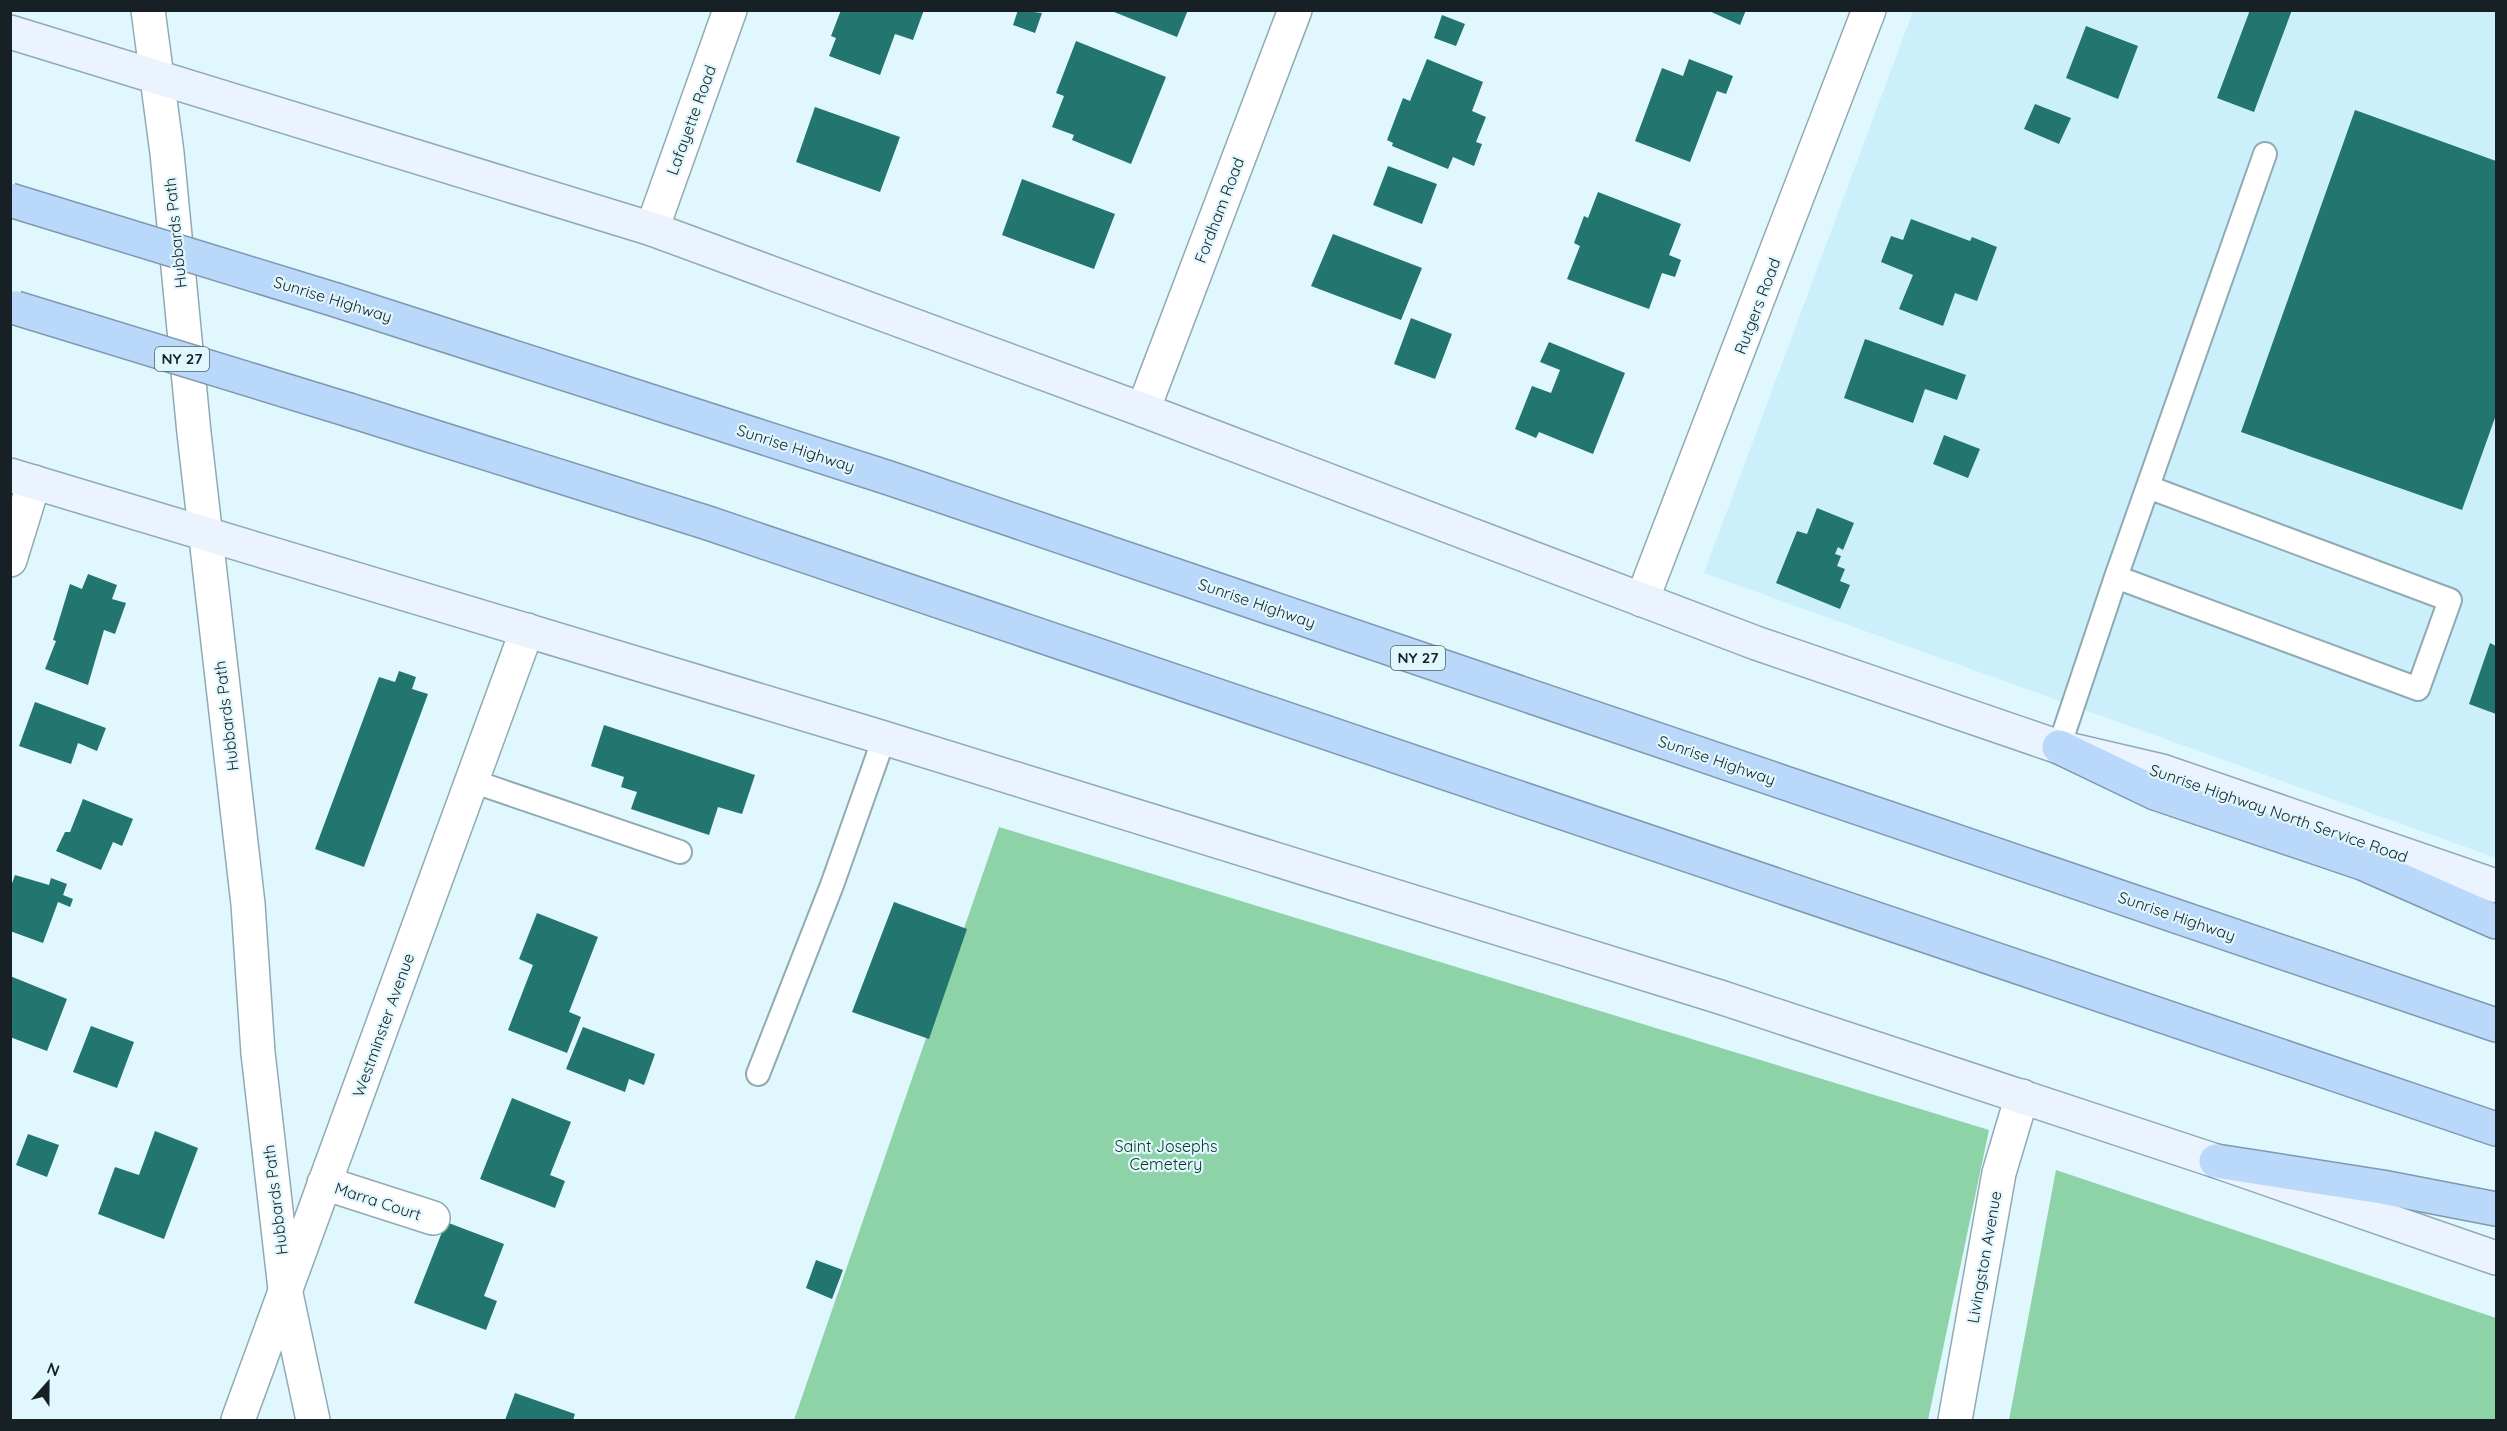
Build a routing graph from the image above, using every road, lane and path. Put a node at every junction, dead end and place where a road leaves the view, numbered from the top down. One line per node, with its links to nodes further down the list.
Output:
1 (148, 10): 6 (street, Hubbards Path)
2 (730, 10): 9 (street, Lafayette Road)
3 (1295, 10): 11 (street, Fordham Road)
4 (1869, 10): 17 (street, Rutgers Road)
5 (10, 32): 6 (main road)
6 (157, 76): 9 (main road); 14 (street, Hubbards Path)
7 (2265, 154): 13 (lane)
8 (10, 200): 25 (highway, Sunrise Highway / NY 27, bridge)
9 (652, 229): 11 (main road)
10 (13, 307): 28 (highway, NY 27, bridge)
11 (1143, 410): 17 (main road)
12 (22, 478): 14 (main road); 15 (street)
13 (2148, 487): 16 (lane); 16 (lane)
14 (206, 533): 18 (main road); 34 (street, Hubbards Path)
15 (10, 560)
16 (2116, 577): 20 (lane)
17 (1642, 600): 20 (main road)
18 (527, 630): 19 (main road); 21 (street, Westminster Avenue)
19 (884, 738): 26 (lane); 27 (main road)
20 (2059, 747): 23 (main road, Sunrise Highway North Service Road); 24 (highway)
21 (472, 781): 22 (lane); 30 (street, Westminster Avenue)
22 (680, 852)
23 (2496, 886)
24 (2496, 922)
25 (2496, 1025)
26 (758, 1074)
27 (2022, 1096): 29 (main road); 37 (street, Livingston Avenue)
28 (2496, 1129)
29 (2216, 1161): 31 (highway); 33 (main road)
30 (324, 1184): 32 (street, Marra Court); 34 (street, Westminster Avenue)
31 (2496, 1209)
32 (433, 1218)
33 (2496, 1258)
34 (285, 1289): 35 (street, Westminster Avenue); 36 (street, Hubbards Path)
35 (238, 1420)
36 (313, 1420)
37 (1955, 1420)

